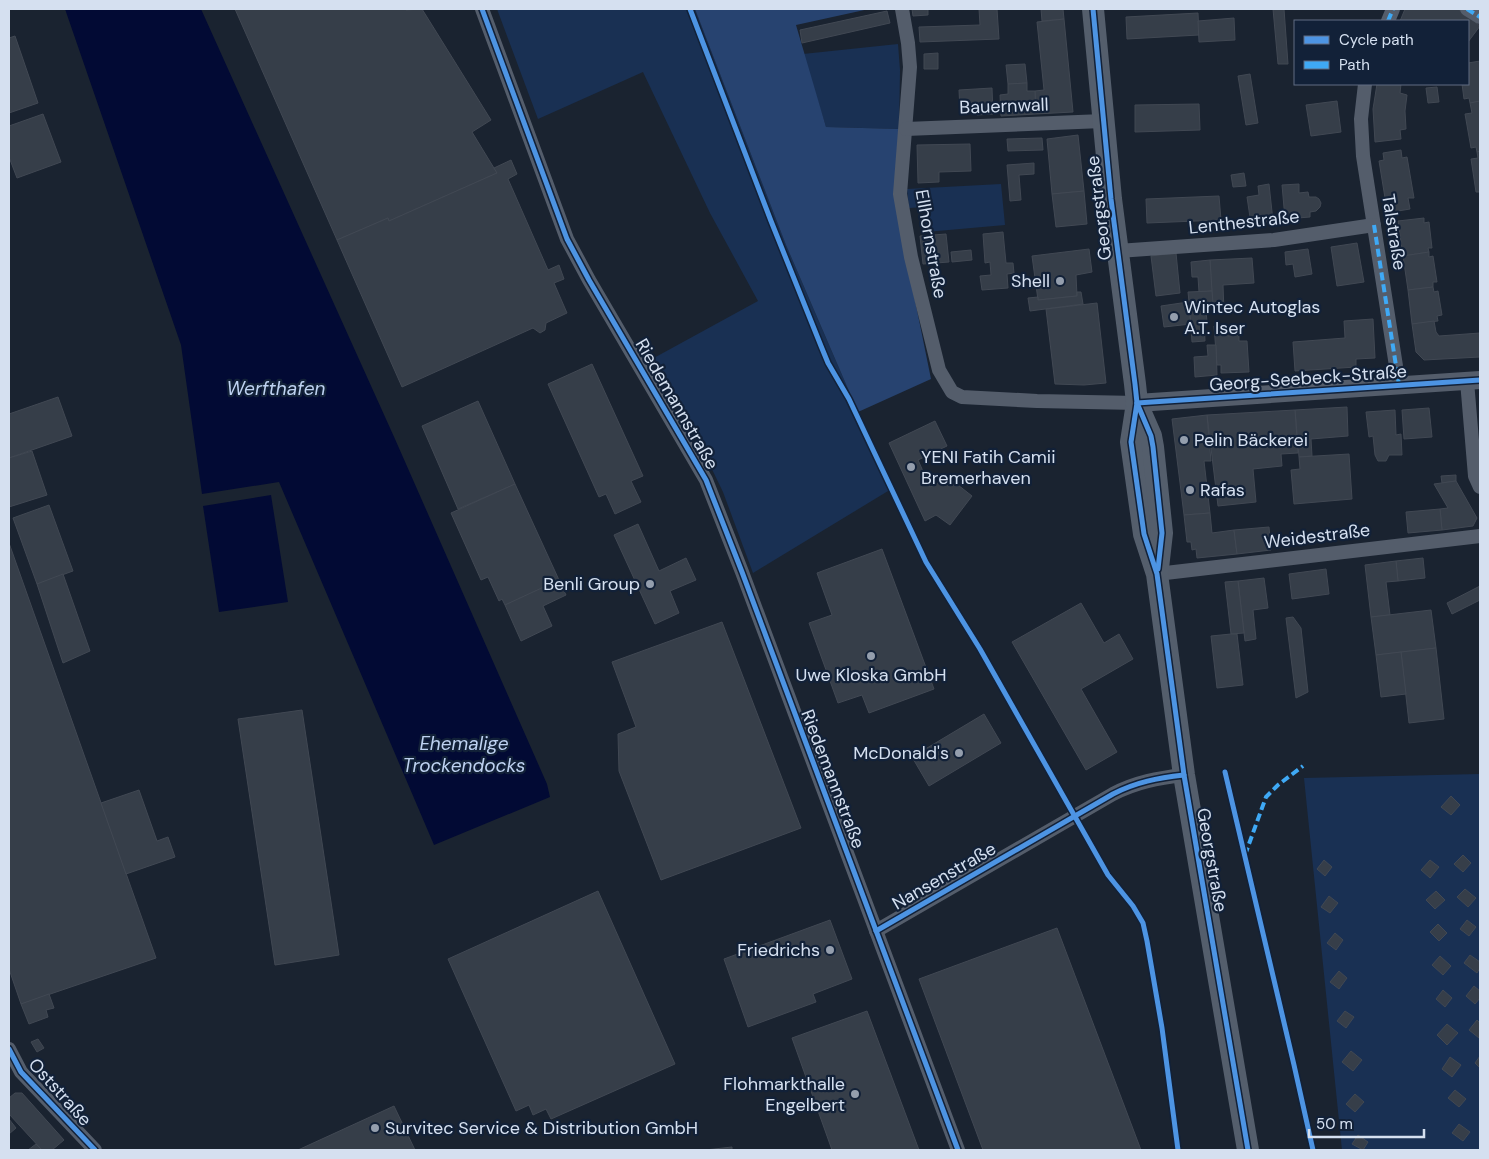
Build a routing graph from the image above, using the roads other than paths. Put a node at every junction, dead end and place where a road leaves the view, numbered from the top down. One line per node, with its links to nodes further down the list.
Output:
1 (482, 9): 19 (street, Riedemannstraße)
2 (902, 9): 8 (street, Ellhornstraße)
3 (1093, 9): 7 (main road, Georgstraße)
4 (1468, 9): 5 (street)
5 (1480, 17)
6 (1365, 85): 9 (street, Talstraße)
7 (1104, 121): 8 (street, Bauernwall); 10 (main road, Georgstraße)
8 (906, 129): 13 (street, Ellhornstraße)
9 (1374, 225): 10 (street, Lenthestraße); 12 (street, Talstraße)
10 (1118, 251): 14 (main road, Georgstraße)
11 (1473, 381): 12 (street, Georg-Seebeck-Straße); 15 (street)
12 (1398, 386): 14 (street, Georg-Seebeck-Straße)
13 (952, 392): 14 (street, Georg-Seebeck-Straße)
14 (1137, 403): 17 (main road, Georgstraße)
15 (1480, 487)
16 (1480, 536): 17 (street, Weidestraße)
17 (1157, 574): 18 (main road, Georgstraße)
18 (1184, 775): 19 (street, Nansenstraße); 23 (main road, Georgstraße)
19 (876, 931): 22 (street)
20 (9, 1049): 21 (street, Oststraße)
21 (95, 1150)
22 (958, 1150)
23 (1248, 1150)

